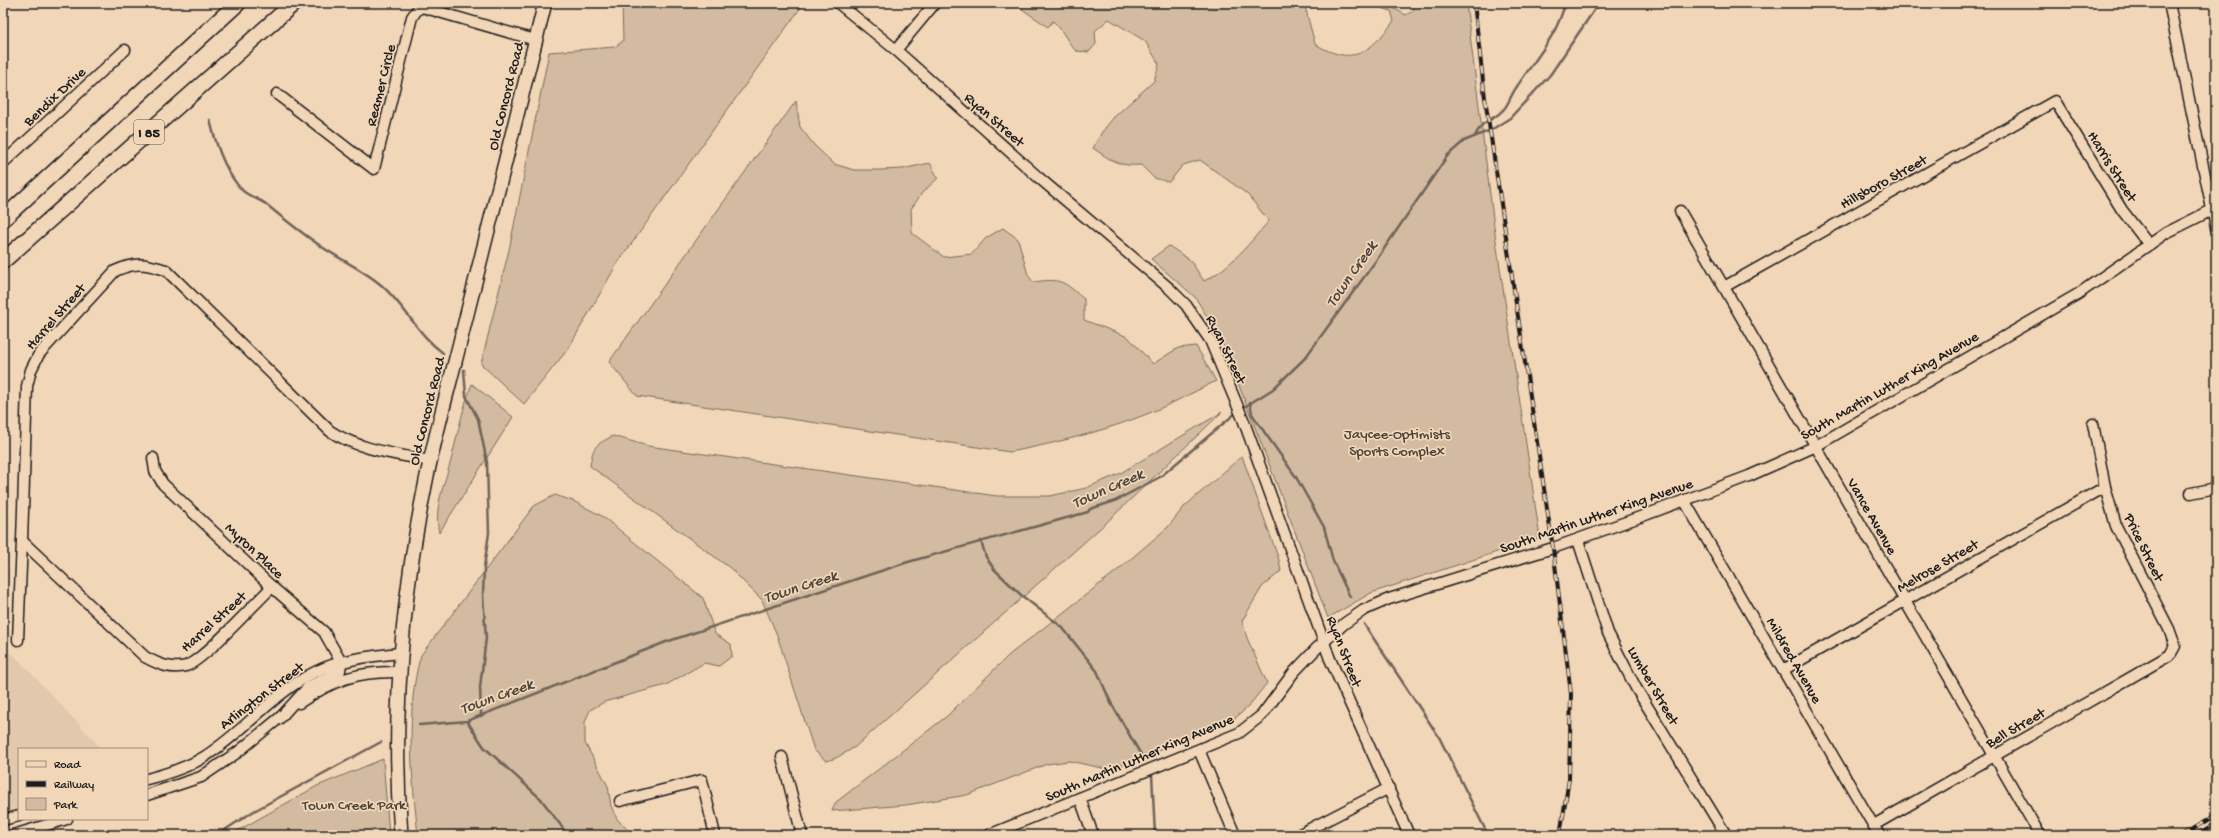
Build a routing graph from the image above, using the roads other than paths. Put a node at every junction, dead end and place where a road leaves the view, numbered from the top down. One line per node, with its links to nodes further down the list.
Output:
1 (238, 3): 15 (highway, I 85)
2 (294, 3): 18 (highway, I 85)
3 (545, 3): 7 (main road, Old Concord Road)
4 (838, 3): 9 (street, Ryan Street)
5 (935, 3): 9 (street)
6 (2169, 3): 13 (street)
7 (535, 40): 10 (street, Reamer Circle); 23 (main road, Old Concord Road)
8 (125, 50): 12 (street, Bendix Drive)
9 (896, 50): 33 (street, Ryan Street)
10 (277, 94)
11 (2055, 101): 17 (street, Harris Street); 19 (street, Hillsboro Street)
12 (3, 163)
13 (2214, 208): 16 (street); 17 (street, South Martin Luther King Avenue)
14 (1680, 211): 19 (street, Vance Avenue)
15 (3, 219)
16 (2216, 228)
17 (2149, 245): 21 (street, South Martin Luther King Avenue)
18 (3, 261)
19 (1724, 287): 21 (street, Vance Avenue)
20 (2093, 424): 24 (street, Price Street)
21 (1816, 446): 27 (street, South Martin Luther King Avenue); 31 (street, Vance Avenue)
22 (153, 458): 30 (street, Myron Place)
23 (430, 461): 29 (street, Harrel Street); 34 (main road, Old Concord Road)
24 (2105, 487): 31 (street, Melrose Street); 35 (street, Price Street)
25 (2216, 488): 26 (street)
26 (2191, 493)
27 (1684, 500): 28 (street, South Martin Luther King Avenue); 37 (street, Mildred Avenue)
28 (1578, 540): 33 (street, South Martin Luther King Avenue); 61 (street, Lumber Street)
29 (22, 541): 30 (street, Harrel Street); 32 (street)
30 (272, 587): 36 (street, Myron Place)
31 (1904, 601): 37 (street, Melrose Street); 41 (street, Vance Avenue)
32 (18, 640)
33 (1324, 641): 40 (street, South Martin Luther King Avenue); 44 (street, Ryan Street)
34 (400, 652): 36 (street, Arlington Street); 38 (main road, Old Concord Road)
35 (2170, 654): 41 (street, Bell Street)
36 (341, 662): 39 (street); 43 (street, Arlington Street)
37 (1783, 670): 51 (street, Mildred Avenue)
38 (399, 672): 39 (street, Arlington Street); 53 (main road, Old Concord Road)
39 (279, 719): 45 (street, Arlington Street)
40 (1199, 750): 46 (street, South Martin Luther King Avenue); 58 (street)
41 (1994, 756): 51 (street, Bell Street); 63 (street, Vance Avenue)
42 (782, 757): 55 (street)
43 (148, 779)
44 (1389, 788): 59 (street); 60 (street, Ryan Street)
45 (148, 795)
46 (1080, 798): 56 (street, South Martin Luther King Avenue); 57 (street)
47 (620, 801): 54 (street)
48 (18, 816): 49 (street)
49 (3, 820)
50 (64, 820): 52 (street)
51 (1874, 825): 62 (street, Mildred Avenue)
52 (13, 835)
53 (400, 835)
54 (715, 835)
55 (802, 835)
56 (989, 835)
57 (1093, 835)
58 (1235, 835)
59 (1298, 835)
60 (1409, 835)
61 (1726, 835)
62 (1880, 835)
63 (2040, 835)

